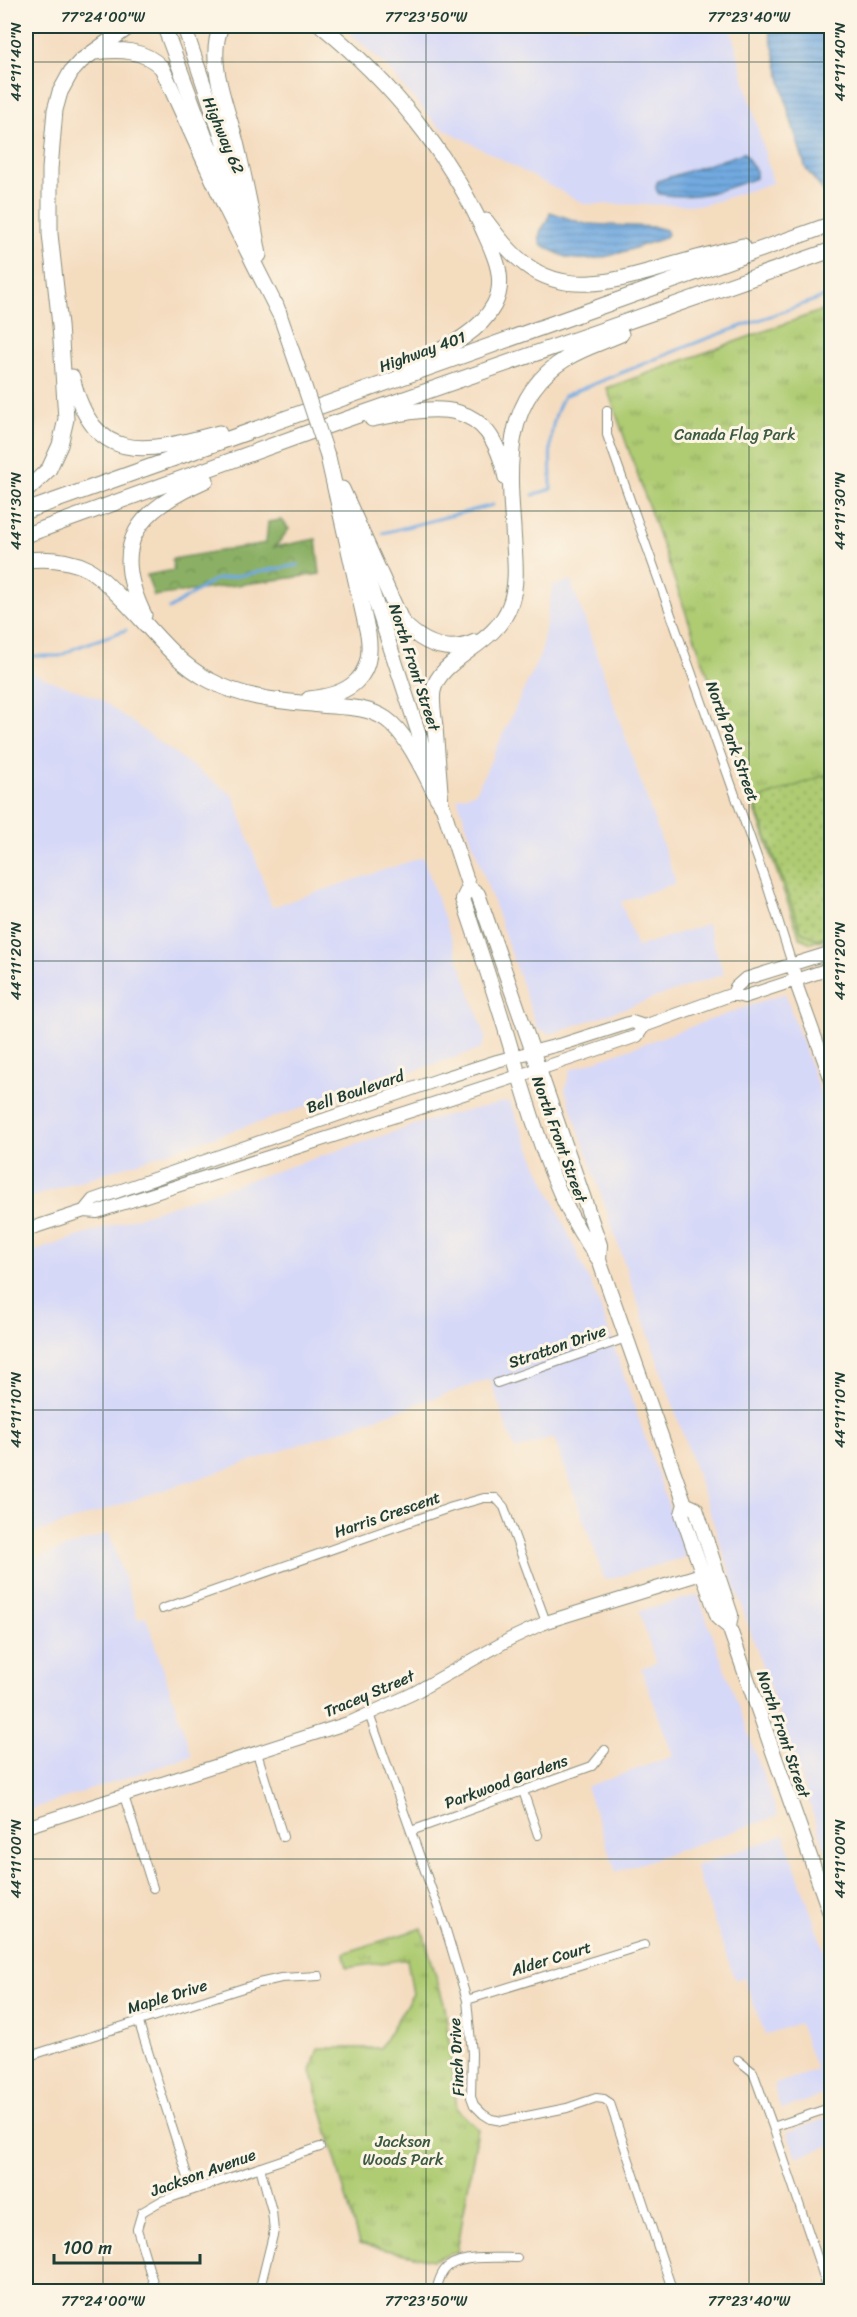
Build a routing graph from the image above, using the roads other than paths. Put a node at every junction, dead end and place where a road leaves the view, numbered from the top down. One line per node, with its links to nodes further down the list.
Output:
1 (129, 26): 6 (highway)
2 (164, 26): 10 (main road, Highway 62)
3 (184, 26): 10 (main road, Highway 62)
4 (221, 26): 10 (highway)
5 (322, 26): 7 (highway)
6 (95, 52): 12 (highway); 13 (highway)
7 (468, 197): 8 (highway); 14 (highway)
8 (824, 226): 14 (highway, Highway 401)
9 (831, 250): 11 (highway)
10 (259, 255): 12 (main road, Highway 62)
11 (739, 283): 17 (highway); 21 (highway)
12 (279, 313): 19 (main road, Highway 62, bridge)
13 (60, 325): 15 (highway); 20 (highway)
14 (346, 397): 15 (highway, Highway 401)
15 (328, 404): 22 (highway, Highway 401)
16 (607, 410): 31 (street, North Park Street)
17 (307, 433): 18 (highway); 21 (highway)
18 (289, 440): 23 (highway); 25 (highway)
19 (328, 457): 26 (highway); 27 (highway); 28 (main road, North Front Street)
20 (26, 491)
21 (511, 509): 26 (highway)
22 (26, 511)
23 (26, 536)
24 (26, 560): 25 (highway)
25 (151, 628): 27 (highway)
26 (493, 632): 28 (highway)
27 (285, 702): 28 (highway)
28 (441, 804): 29 (main road, North Front Street)
29 (469, 887): 36 (main road, North Front Street); 37 (main road, North Front Street)
30 (831, 952): 31 (main road, Bell Boulevard)
31 (792, 964): 33 (main road, North Park Street); 34 (main road, Bell Boulevard)
32 (831, 968): 33 (main road, Bell Boulevard)
33 (795, 980): 34 (main road, Bell Boulevard); 40 (main road, North Park Street)
34 (732, 994): 35 (main road, Bell Boulevard)
35 (644, 1026): 36 (main road, Bell Boulevard); 38 (main road, Bell Boulevard)
36 (532, 1052): 37 (main road, Bell Boulevard); 38 (main road, North Front Street)
37 (513, 1056): 39 (main road, North Front Street); 41 (main road, Bell Boulevard)
38 (539, 1070): 39 (main road, Bell Boulevard); 43 (main road, North Front Street)
39 (519, 1077): 41 (main road, Bell Boulevard); 43 (main road, North Front Street)
40 (831, 1083)
41 (84, 1211): 42 (main road, Bell Boulevard)
42 (26, 1230)
43 (598, 1260): 44 (main road, North Front Street)
44 (626, 1338): 45 (street, Stratton Drive); 46 (main road, North Front Street)
45 (497, 1383)
46 (686, 1504): 47 (main road, North Front Street); 48 (main road, North Front Street)
47 (716, 1569): 48 (main road, Tracey Street); 51 (main road, North Front Street)
48 (702, 1574): 50 (main road, Tracey Street); 51 (main road, North Front Street)
49 (162, 1609): 50 (street, Harris Crescent)
50 (546, 1622): 52 (main road, Tracey Street)
51 (729, 1628): 62 (main road, North Front Street)
52 (369, 1714): 54 (main road, Tracey Street); 58 (street, Finch Drive)
53 (605, 1750): 55 (street, Parkwood Gardens)
54 (257, 1753): 56 (main road, Tracey Street); 60 (street)
55 (523, 1791): 58 (street, Parkwood Gardens); 59 (street)
56 (124, 1796): 57 (main road, Tracey Street); 61 (street)
57 (26, 1827)
58 (411, 1831): 65 (street, Finch Drive)
59 (538, 1835)
60 (283, 1837)
61 (153, 1888)
62 (831, 1919)
63 (644, 1945): 65 (street, Alder Court)
64 (320, 1976): 66 (street, Maple Drive)
65 (467, 2000): 78 (street, Finch Drive)
66 (138, 2020): 67 (street, Maple Drive); 73 (street)
67 (26, 2057)
68 (738, 2060): 70 (street)
69 (831, 2106): 70 (street)
70 (773, 2127): 79 (street)
71 (320, 2147): 72 (street, Jackson Avenue)
72 (260, 2167): 73 (street, Jackson Avenue); 76 (street)
73 (192, 2190): 75 (street, Jackson Avenue)
74 (517, 2258): 77 (street)
75 (156, 2292)
76 (259, 2292)
77 (436, 2292)
78 (673, 2292)
79 (829, 2292)

